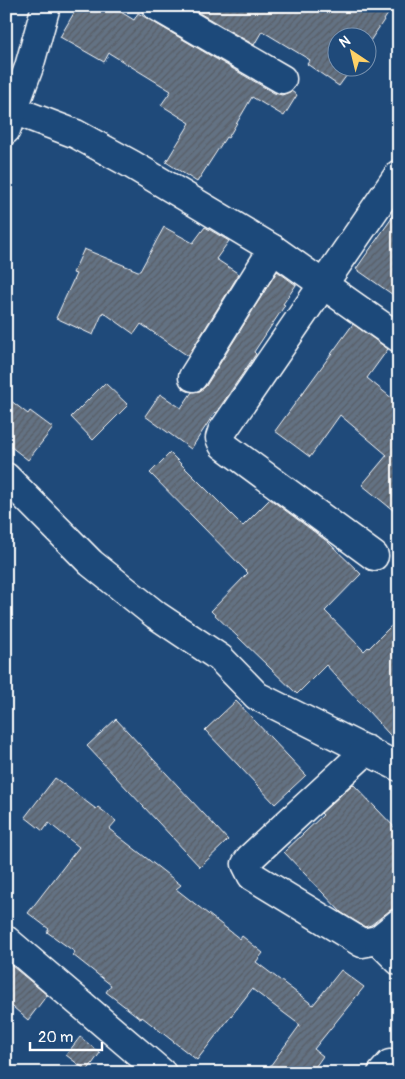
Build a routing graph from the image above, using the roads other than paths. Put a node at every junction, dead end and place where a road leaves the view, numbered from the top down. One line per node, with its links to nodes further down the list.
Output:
1 (46, 6): 4 (street)
2 (156, 6): 3 (street)
3 (282, 79)
4 (10, 120): 6 (street)
5 (399, 174): 7 (street)
6 (273, 249): 7 (street); 9 (street)
7 (324, 284): 8 (street); 11 (street)
8 (399, 338)
9 (193, 377)
10 (6, 476): 12 (street)
11 (374, 556)
12 (367, 750): 13 (street); 16 (street)
13 (399, 767)
14 (399, 923): 16 (street)
15 (6, 940): 18 (street)
16 (378, 940): 17 (street)
17 (399, 961)
18 (162, 1073)

